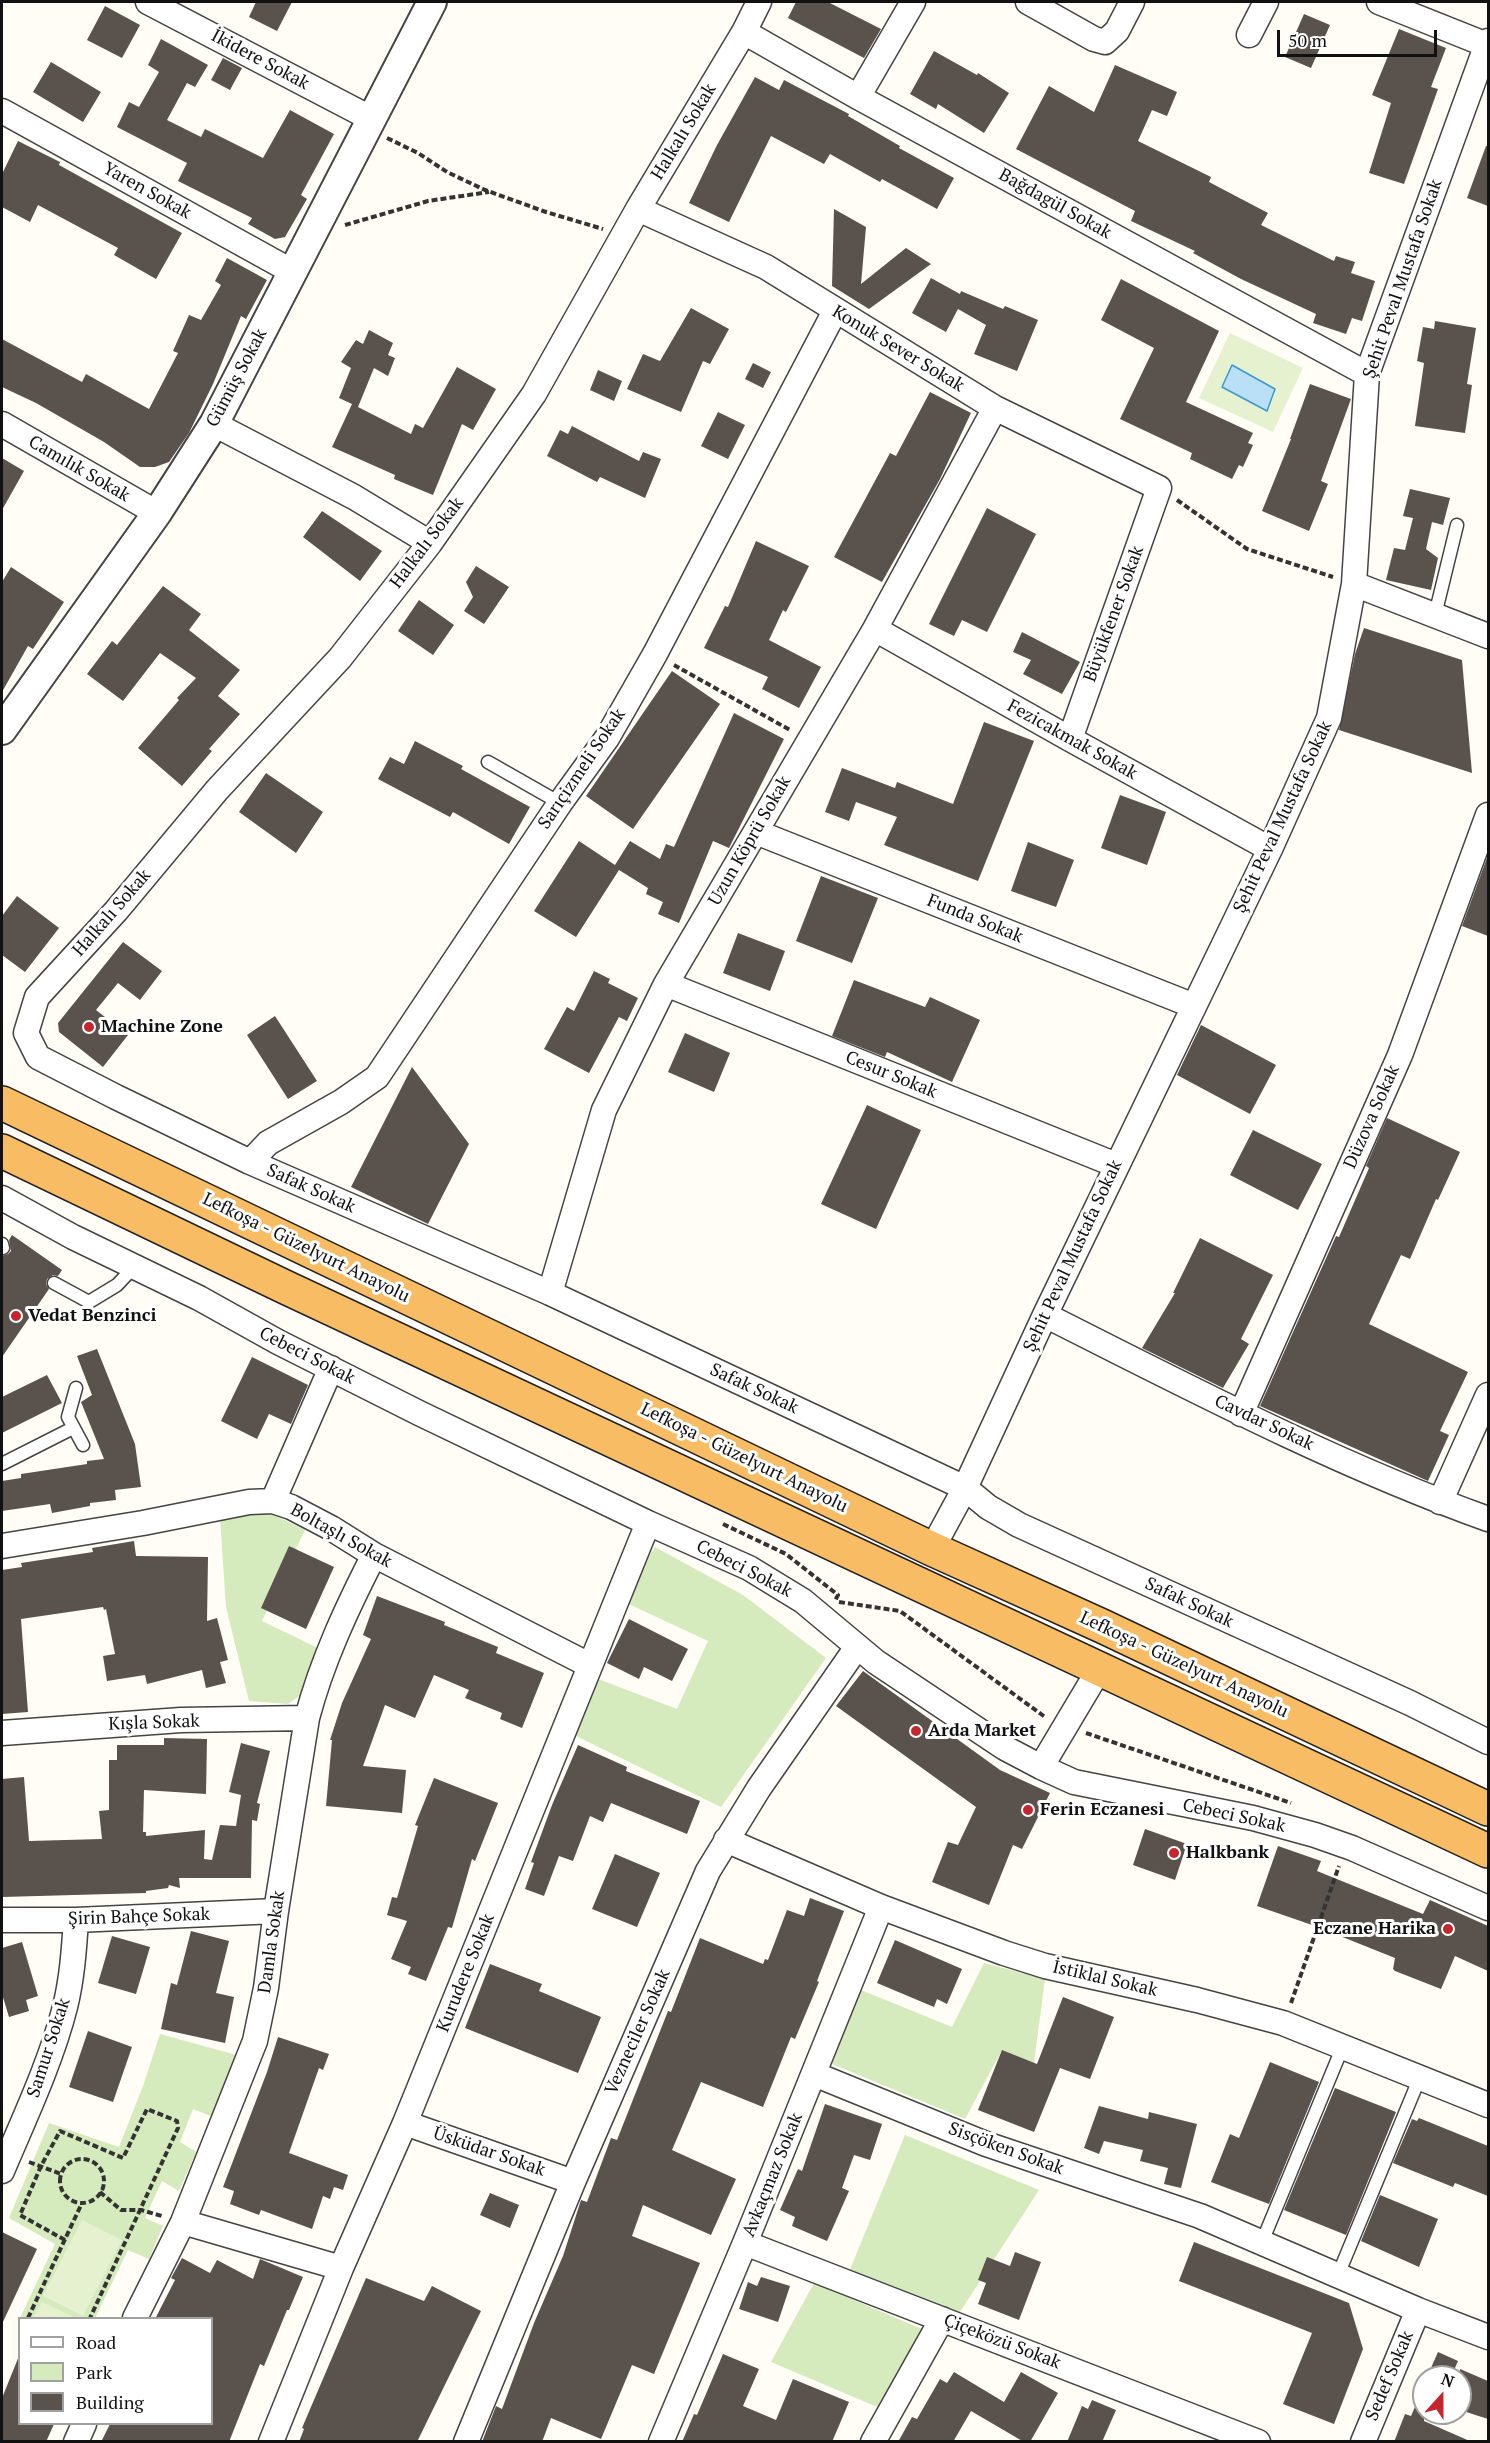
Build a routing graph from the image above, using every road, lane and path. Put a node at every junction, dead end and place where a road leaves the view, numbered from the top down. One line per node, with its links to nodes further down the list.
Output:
1 (148, 2): 14 (street, İkidere Sokak)
2 (432, 2): 14 (street, Gümüş Sokak)
3 (759, 2): 9 (street, Halkalı Sokak)
4 (913, 2): 12 (street)
5 (1028, 2): 6 (street)
6 (1132, 2)
7 (1266, 2): 10 (street)
8 (1379, 2): 11 (street)
9 (744, 32): 12 (street, Bağdagül Sokak); 16 (street, Halkalı Sokak)
10 (1249, 35)
11 (1488, 43): 21 (street, Şehit Peval Mustafa Sokak)
12 (858, 97): 21 (street, Bağdagül Sokak)
13 (2, 111): 19 (street, Yaren Sokak)
14 (369, 124): 15 (path); 17 (street, Gümüş Sokak)
15 (490, 192): 17 (path); 18 (path)
16 (638, 209): 18 (street, Halkalı Sokak); 20 (street, Konuk Sever Sokak)
17 (322, 215): 19 (street, Gümüş Sokak)
18 (624, 235): 28 (street, Halkalı Sokak)
19 (293, 272): 24 (street, Gümüş Sokak)
20 (835, 311): 22 (street, Konuk Sever Sokak); 33 (street, Sarıçizmeli Sokak)
21 (1367, 374): 29 (street, Şehit Peval Mustafa Sokak)
22 (995, 408): 25 (street, Konuk Sever Sokak); 31 (street, Uzun Köprü Sokak)
23 (2, 424): 26 (street, Camılık Sokak)
24 (214, 424): 26 (street, Gümüş Sokak); 28 (street)
25 (1159, 488): 29 (path); 35 (street, Büyükfener Sokak)
26 (158, 513): 34 (street, Gümüş Sokak)
27 (1457, 525): 30 (lane)
28 (430, 543): 44 (street, Halkalı Sokak)
29 (1354, 584): 30 (street); 41 (street, Şehit Peval Mustafa Sokak)
30 (1435, 615): 32 (street)
31 (875, 628): 35 (street, Fezicakmak Sokak); 36 (street, Uzun Köprü Sokak)
32 (1488, 636)
33 (655, 654): 36 (path); 38 (street, Sarıçizmeli Sokak)
34 (2, 730)
35 (1070, 740): 41 (street, Fezicakmak Sokak)
36 (809, 741): 40 (street, Uzun Köprü Sokak)
37 (488, 762): 38 (lane)
38 (560, 803): 47 (street, Sarıçizmeli Sokak)
39 (1488, 815): 57 (street, Düzova Sokak)
40 (756, 832): 42 (street, Uzun Köprü Sokak); 43 (street, Funda Sokak)
41 (1270, 849): 43 (street, Şehit Peval Mustafa Sokak)
42 (666, 984): 48 (street, Cesur Sokak); 52 (street, Uzun Köprü Sokak)
43 (1194, 1006): 48 (street, Şehit Peval Mustafa Sokak)
44 (26, 1033): 47 (street, Safak Sokak)
45 (2, 1103): 67 (highway, Lefkoşa - Güzelyurt Anayolu)
46 (2, 1151): 71 (highway, Lefkoşa - Güzelyurt Anayolu)
47 (250, 1162): 52 (street, Safak Sokak)
48 (1116, 1165): 53 (street, Şehit Peval Mustafa Sokak)
49 (2, 1198): 50 (street, Cebeci Sokak)
50 (134, 1266): 51 (lane); 54 (street, Cebeci Sokak)
51 (54, 1283)
52 (549, 1293): 61 (street, Safak Sokak)
53 (1045, 1315): 57 (street, Cavdar Sokak); 61 (street, Şehit Peval Mustafa Sokak)
54 (332, 1368): 62 (street); 65 (street, Cebeci Sokak)
55 (76, 1388): 58 (lane)
56 (1488, 1395): 63 (street)
57 (1241, 1414): 63 (street, Cavdar Sokak)
58 (73, 1428): 59 (lane); 60 (lane)
59 (83, 1445)
60 (2, 1464)
61 (965, 1488): 67 (street, Şehit Peval Mustafa Sokak); 74 (street, Safak Sokak)
62 (273, 1502): 66 (street, Boltaşlı Sokak); 68 (street, Boltaşlı Sokak)
63 (1440, 1502): 64 (street, Cavdar Sokak)
64 (1488, 1519)
65 (648, 1523): 69 (street, Cebeci Sokak); 70 (street, Kurudere Sokak)
66 (2, 1546)
67 (932, 1549): 76 (highway, Lefkoşa - Güzelyurt Anayolu)
68 (374, 1556): 70 (street, Boltaşlı Sokak); 72 (street, Damla Sokak)
69 (857, 1647): 75 (street, Cebeci Sokak); 77 (street, Vezneciler Sokak)
70 (589, 1665): 90 (street, Kurudere Sokak)
71 (1100, 1668): 75 (street); 79 (highway, Lefkoşa - Güzelyurt Anayolu)
72 (307, 1718): 73 (street, Kışla Sokak); 82 (street, Damla Sokak)
73 (2, 1733)
74 (1488, 1742)
75 (1041, 1767): 78 (street, Cebeci Sokak)
76 (1488, 1809)
77 (726, 1840): 80 (street, İstiklal Sokak); 94 (street, Vezneciler Sokak)
78 (1346, 1846): 81 (street, Cebeci Sokak); 85 (path)
79 (1488, 1851)
80 (881, 1907): 85 (street, İstiklal Sokak); 87 (street, Avkaçmaz Sokak)
81 (1488, 1908)
82 (276, 1911): 84 (street, Şirin Bahçe Sokak); 98 (street, Damla Sokak)
83 (2, 1920): 84 (street, Şirin Bahçe Sokak)
84 (76, 1920): 91 (street, Samur Sokak)
85 (1283, 2024): 86 (street, İstiklal Sokak)
86 (1343, 2046): 88 (street, İstiklal Sokak); 100 (lane)
87 (814, 2074): 100 (street, Sisçöken Sokak); 101 (street, Avkaçmaz Sokak)
88 (1420, 2077): 89 (street, İstiklal Sokak); 103 (lane)
89 (1488, 2105)
90 (405, 2123): 94 (street, Üsküdar Sokak); 102 (street, Kurudere Sokak)
91 (5, 2163): 92 (path)
92 (41, 2166): 93 (path); 97 (path); 99 (path)
93 (61, 2174): 95 (path); 96 (path)
94 (573, 2182): 113 (street, Vezneciler Sokak)
95 (100, 2192): 96 (path); 97 (path)
96 (82, 2203): 99 (path)
97 (141, 2210): 106 (path)
98 (183, 2222): 102 (street); 107 (street, Damla Sokak)
99 (65, 2240): 105 (path)
100 (1262, 2242): 103 (street, Sisçöken Sokak)
101 (745, 2243): 108 (street, Çiçeközü Sokak); 114 (street, Avkaçmaz Sokak)
102 (341, 2268): 112 (street, Kurudere Sokak)
103 (1338, 2275): 104 (street, Sisçöken Sokak)
104 (1418, 2310): 109 (street); 117 (street, Sedef Sokak)
105 (29, 2317)
106 (91, 2317)
107 (136, 2317)
108 (942, 2319): 115 (street); 116 (street, Çiçeközü Sokak)
109 (1488, 2337)
110 (84, 2425): 111 (street)
111 (76, 2442)
112 (271, 2442)
113 (466, 2442)
114 (661, 2442)
115 (873, 2442)
116 (1258, 2442)
117 (1363, 2442)

